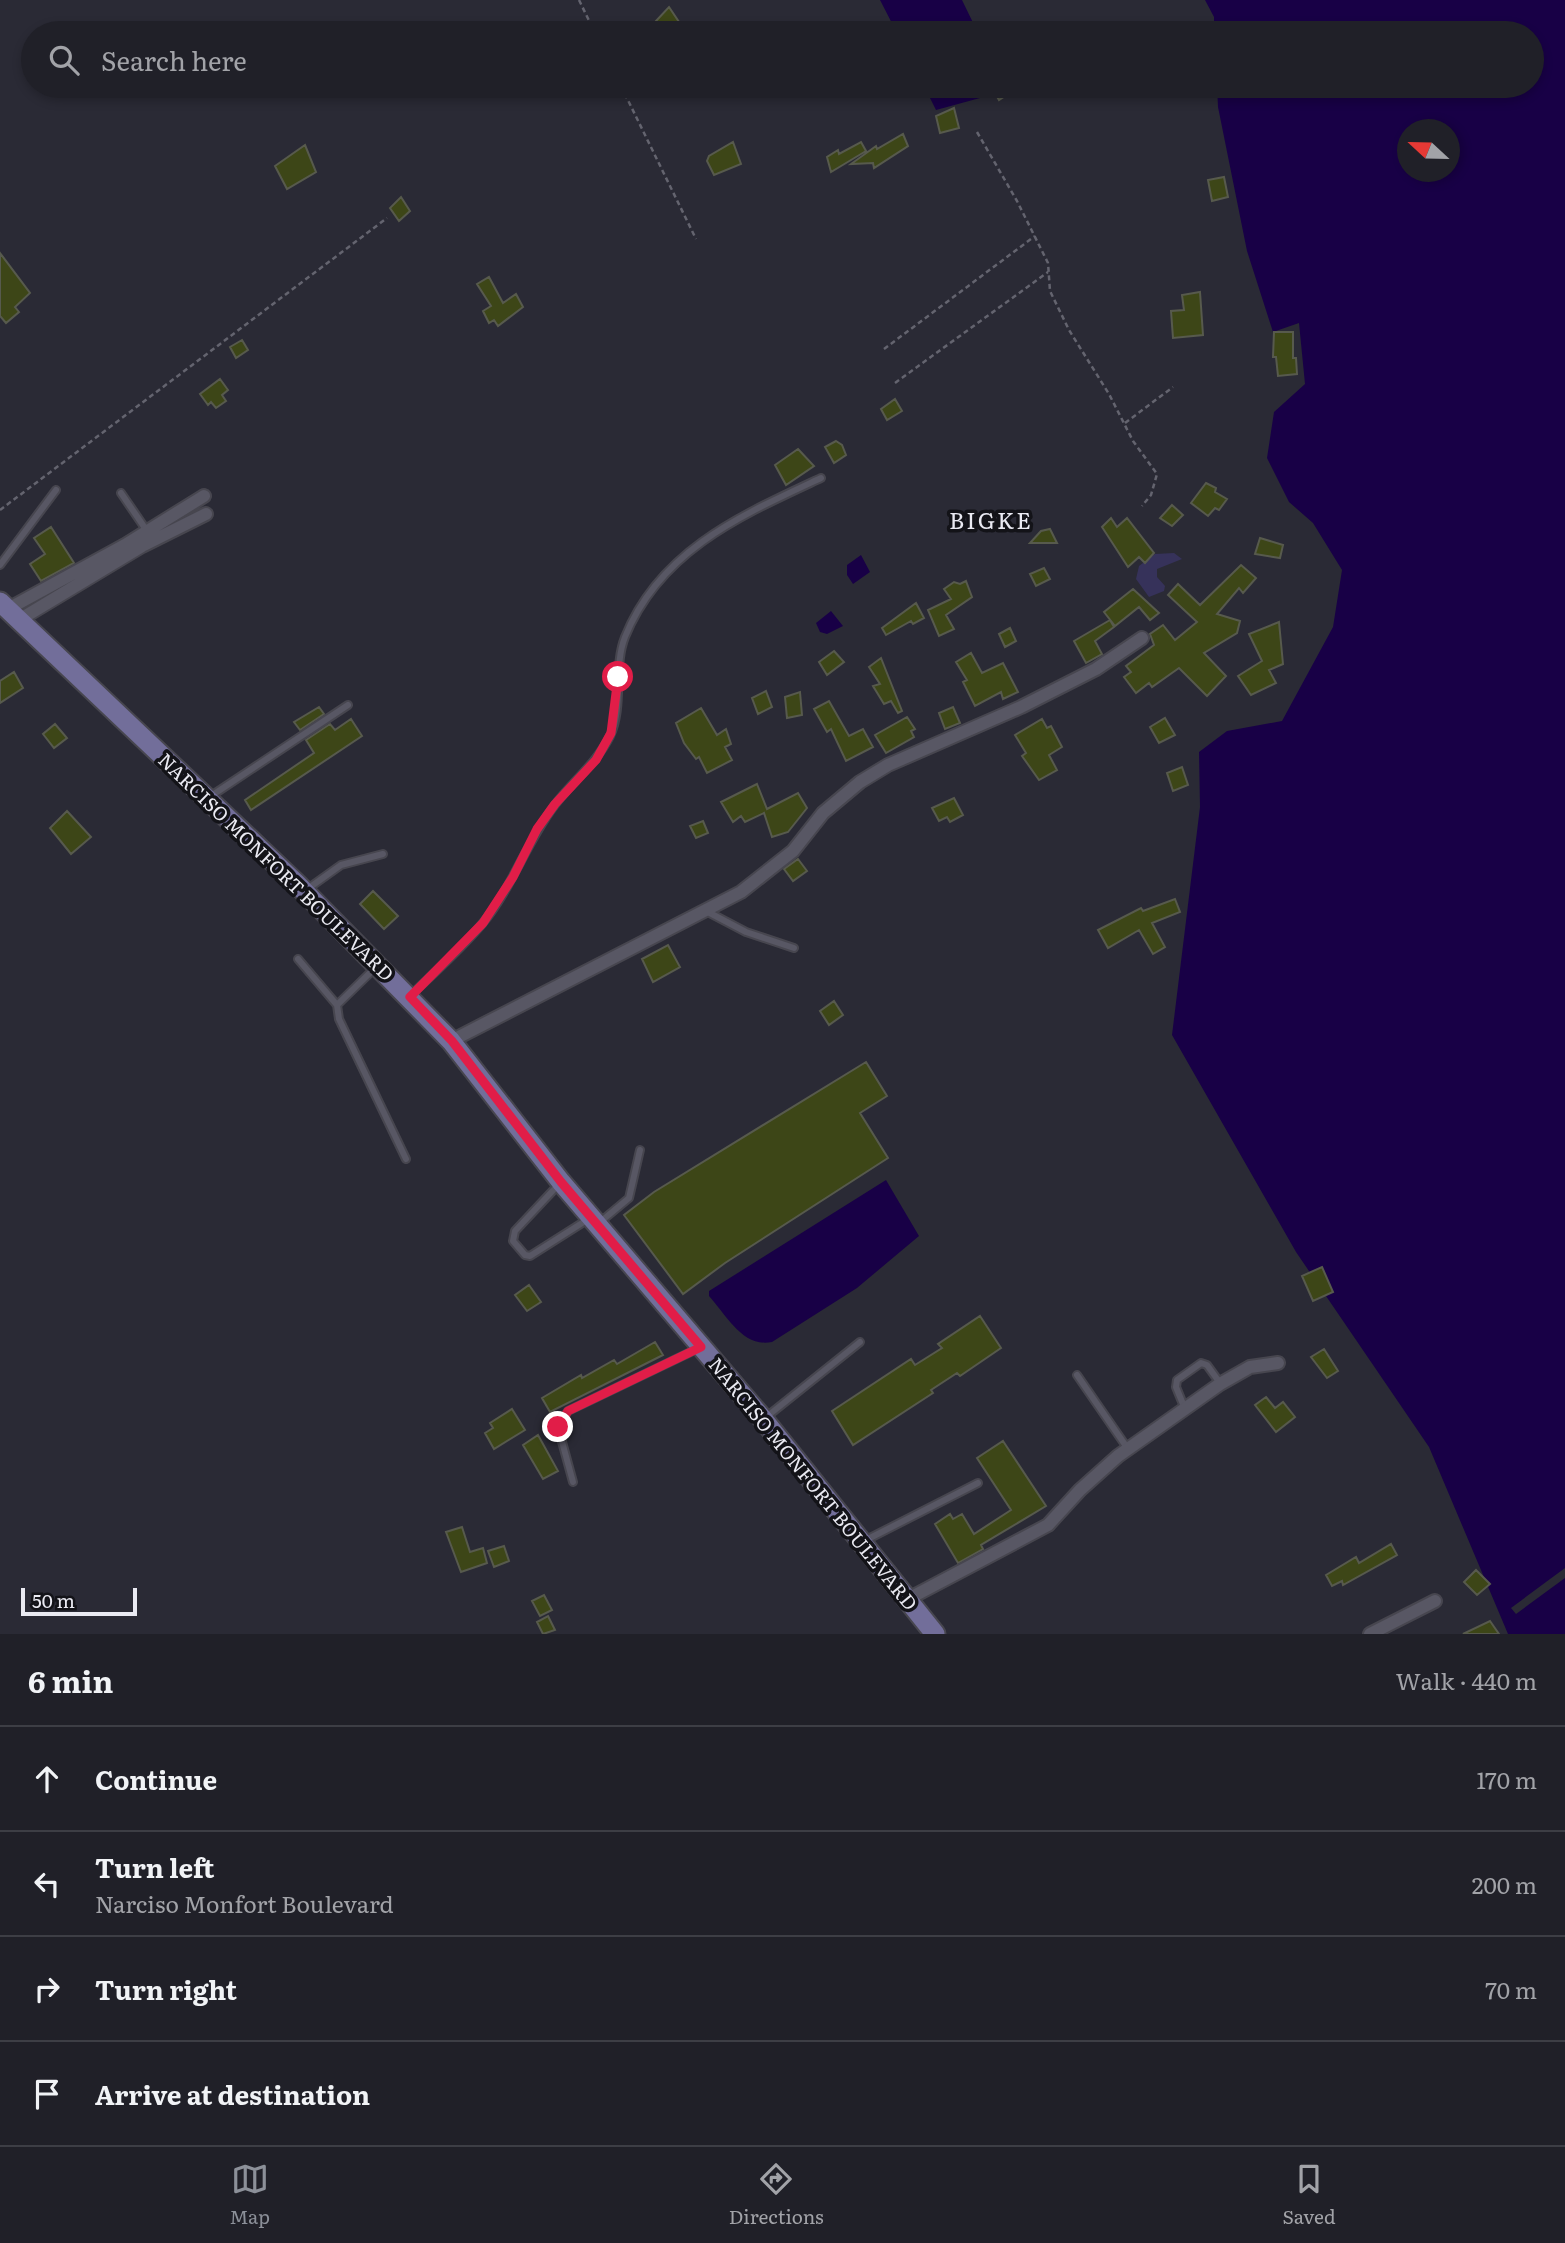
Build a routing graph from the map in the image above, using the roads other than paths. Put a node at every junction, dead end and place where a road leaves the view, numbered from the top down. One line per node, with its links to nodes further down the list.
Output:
1 (821, 478): 18 (lane)
2 (56, 490): 7 (lane)
3 (121, 493): 6 (lane)
4 (204, 496): 6 (street)
5 (206, 514): 8 (street)
6 (147, 531): 8 (street)
7 (0, 565)
8 (9, 610): 11 (main road, NARCISO MONFORT BOULEVARD)
9 (1142, 638): 14 (street)
10 (348, 705): 11 (lane)
11 (207, 799): 13 (main road, NARCISO MONFORT BOULEVARD)
12 (383, 854): 13 (lane)
13 (304, 891): 17 (main road, NARCISO MONFORT BOULEVARD)
14 (706, 911): 15 (lane); 20 (street)
15 (794, 948)
16 (298, 959): 19 (lane)
17 (377, 965): 18 (main road, NARCISO MONFORT BOULEVARD); 19 (lane)
18 (410, 997): 20 (main road, NARCISO MONFORT BOULEVARD)
19 (337, 1005): 22 (lane)
20 (452, 1041): 23 (main road, NARCISO MONFORT BOULEVARD)
21 (640, 1150): 24 (lane)
22 (406, 1159)
23 (561, 1182): 24 (main road, NARCISO MONFORT BOULEVARD); 24 (lane)
24 (594, 1221): 26 (main road, NARCISO MONFORT BOULEVARD)
25 (860, 1342): 31 (lane)
26 (701, 1347): 31 (main road, NARCISO MONFORT BOULEVARD); 33 (lane)
27 (1278, 1363): 29 (street)
28 (1077, 1375): 32 (lane)
29 (1220, 1384): 30 (street); 30 (lane)
30 (1185, 1409): 32 (street)
31 (763, 1419): 35 (main road, NARCISO MONFORT BOULEVARD)
32 (1128, 1448): 36 (street)
33 (573, 1482)
34 (978, 1483): 35 (lane)
35 (861, 1543): 36 (main road, NARCISO MONFORT BOULEVARD)
36 (908, 1599): 38 (main road, NARCISO MONFORT BOULEVARD)
37 (1435, 1601): 39 (street)
38 (934, 1634)
39 (1370, 1634)

